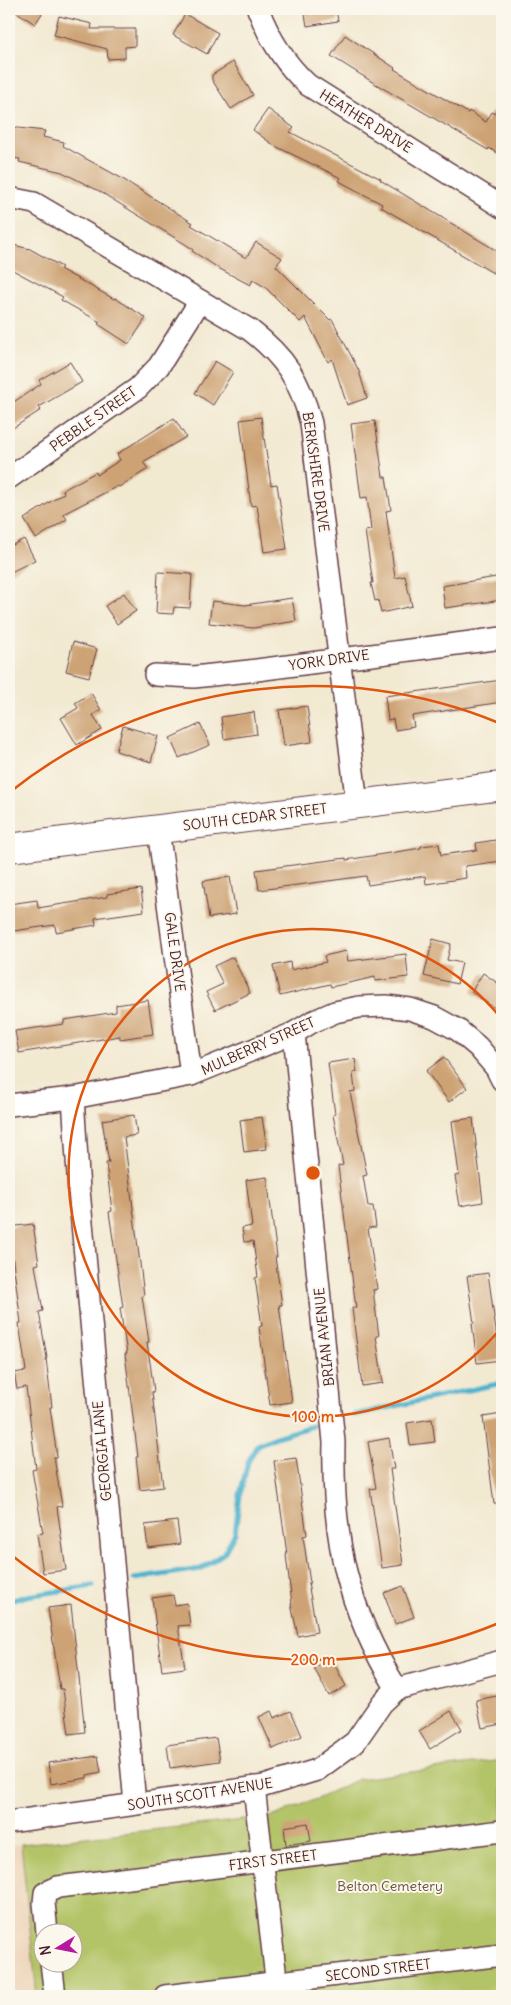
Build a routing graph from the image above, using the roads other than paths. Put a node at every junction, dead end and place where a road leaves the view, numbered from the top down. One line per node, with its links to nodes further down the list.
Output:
1 (258, 9): 3 (street, HEATHER DRIVE)
2 (9, 198): 4 (street, BERKSHIRE DRIVE)
3 (502, 207)
4 (200, 301): 5 (street, PEBBLE STREET); 7 (street, BERKSHIRE DRIVE)
5 (9, 478)
6 (502, 638): 7 (street, YORK DRIVE)
7 (340, 658): 8 (street, YORK DRIVE); 10 (street, BERKSHIRE DRIVE)
8 (155, 676)
9 (502, 786): 10 (main road, SOUTH CEDAR STREET)
10 (358, 805): 11 (main road, SOUTH CEDAR STREET)
11 (158, 829): 12 (main road, SOUTH CEDAR STREET); 15 (street, GALE DRIVE)
12 (9, 848)
13 (294, 1033): 14 (street, MULBERRY STREET); 15 (street, MULBERRY STREET); 19 (street, BRIAN AVENUE)
14 (497, 1071)
15 (191, 1075): 16 (street, MULBERRY STREET)
16 (73, 1098): 17 (street, MULBERRY STREET); 21 (street, GEORGIA LANE)
17 (9, 1104)
18 (502, 1661): 19 (street)
19 (396, 1690): 20 (street, SOUTH SCOTT AVENUE)
20 (254, 1787): 21 (street, SOUTH SCOTT AVENUE); 24 (street)
21 (135, 1804): 22 (street, SOUTH SCOTT AVENUE)
22 (9, 1822)
23 (502, 1832): 24 (street, FIRST STREET)
24 (262, 1861): 25 (street, FIRST STREET); 28 (street)
25 (46, 1922)
26 (502, 1955): 28 (street, SECOND STREET)
27 (52, 1972): 29 (street)
28 (278, 1989): 30 (street, SECOND STREET)
29 (55, 1996)
30 (165, 1996)

